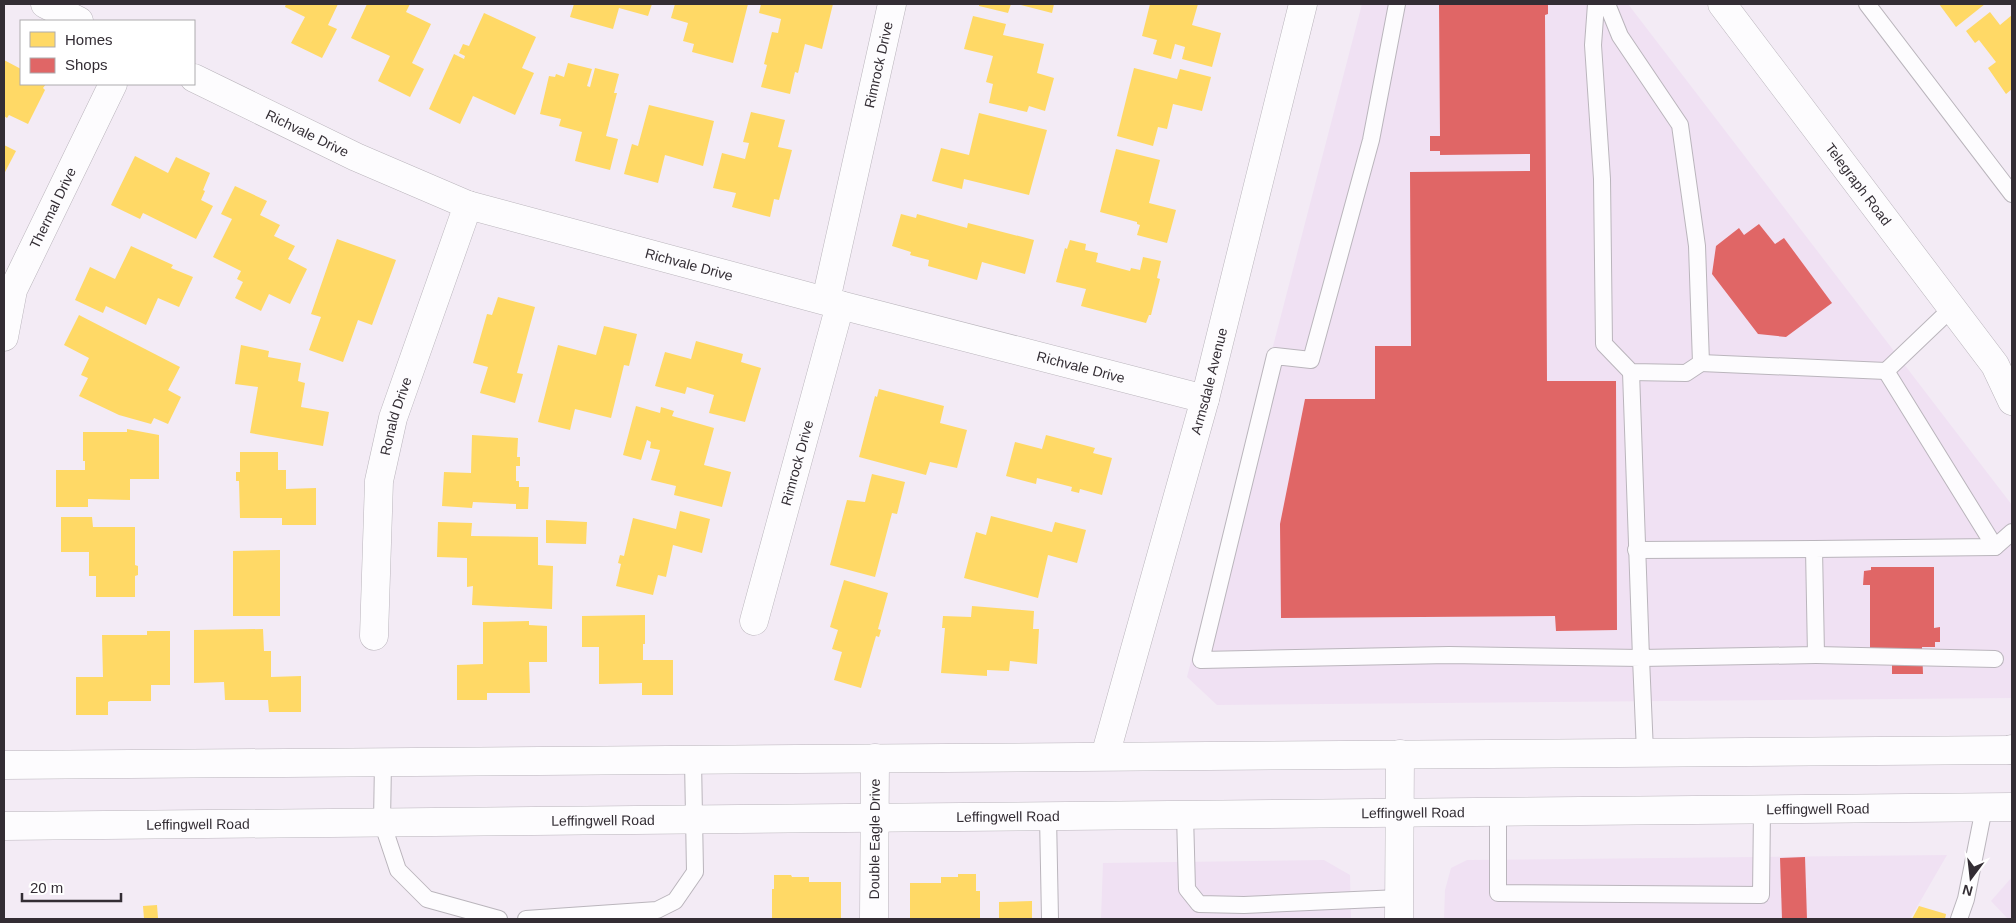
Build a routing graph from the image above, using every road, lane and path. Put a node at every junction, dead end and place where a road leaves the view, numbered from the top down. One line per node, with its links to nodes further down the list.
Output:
1 (45, 4): 9 (main road)
2 (892, 4): 14 (main road, Rimrock Drive)
3 (1303, 4): 21 (main road, Armsdale Avenue)
4 (1397, 4): 30 (lane)
5 (1596, 4): 19 (lane)
6 (1607, 4): 17 (lane)
7 (1722, 4): 15 (main road, Telegraph Road)
8 (1867, 4): 12 (lane)
9 (77, 20)
10 (195, 78): 13 (main road, Richvale Drive)
11 (113, 85): 16 (main road, Thermal Drive)
12 (2012, 194)
13 (468, 205): 14 (main road, Richvale Drive); 28 (main road, Ronald Drive)
14 (833, 303): 21 (main road, Richvale Drive); 27 (main road, Rimrock Drive)
15 (1952, 308): 18 (lane); 20 (main road, Telegraph Road)
16 (4, 336)
17 (1701, 363): 18 (lane); 19 (lane)
18 (1886, 371): 24 (lane)
19 (1631, 372): 26 (lane)
20 (2004, 372): 22 (main road, Telegraph Road)
21 (1205, 399): 35 (main road, Armsdale Avenue)
22 (2012, 401)
23 (2012, 532): 24 (lane)
24 (1995, 547): 25 (lane)
25 (1814, 549): 26 (lane); 29 (lane)
26 (1636, 550): 30 (lane)
27 (754, 621)
28 (374, 636)
29 (1816, 655): 30 (lane); 31 (lane)
30 (1641, 658): 33 (lane)
31 (1995, 659)
32 (2012, 749): 33 (main road)
33 (1645, 752): 34 (main road)
34 (1400, 754): 35 (main road); 44 (main road)
35 (1105, 756): 36 (main road)
36 (875, 758): 37 (main road); 47 (main road, Double Eagle Drive)
37 (692, 760): 38 (main road); 48 (lane)
38 (383, 762): 39 (main road); 49 (lane)
39 (4, 765)
40 (1984, 808): 41 (main road, Leffingwell Road); 42 (main road, Leffingwell Road); 56 (lane)
41 (2012, 808)
42 (1762, 810): 43 (main road, Leffingwell Road); 43 (lane)
43 (1498, 812): 44 (main road, Leffingwell Road)
44 (1400, 813): 45 (main road, Leffingwell Road); 51 (main road)
45 (1185, 815): 46 (main road, Leffingwell Road); 51 (lane)
46 (1048, 816): 47 (main road, Leffingwell Road); 55 (lane)
47 (875, 818): 48 (main road, Leffingwell Road); 54 (main road, Double Eagle Drive)
48 (693, 820): 49 (main road, Leffingwell Road); 53 (lane)
49 (382, 822): 50 (main road, Leffingwell Road); 52 (lane)
50 (4, 826)
51 (1399, 908)
52 (499, 919)
53 (526, 919)
54 (874, 919)
55 (1050, 919)
56 (1959, 919)

